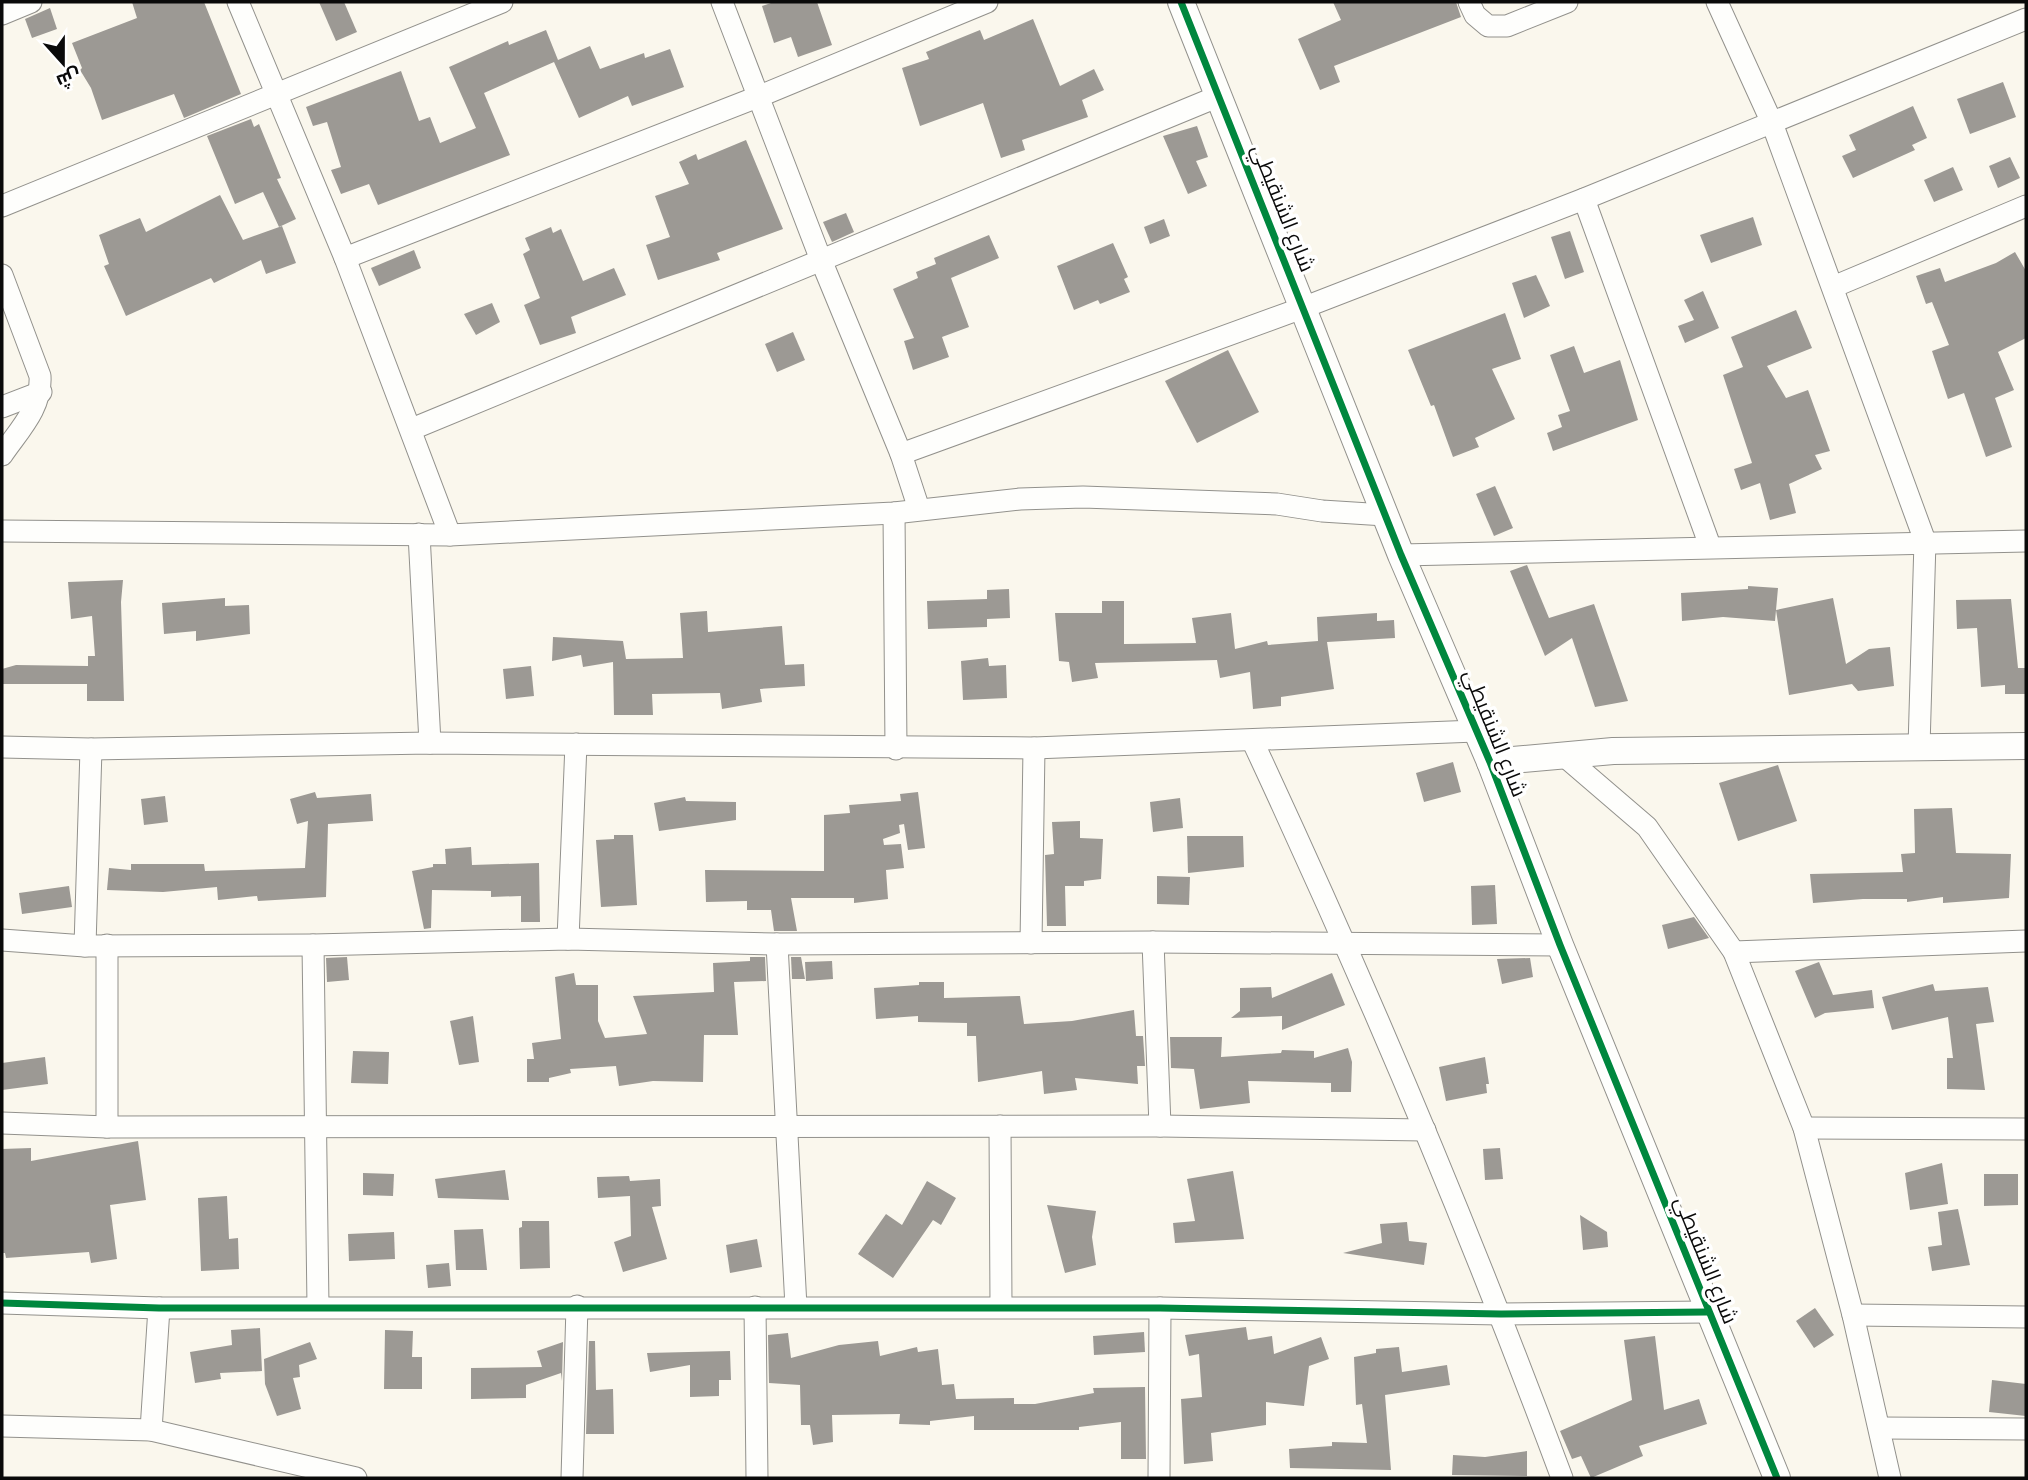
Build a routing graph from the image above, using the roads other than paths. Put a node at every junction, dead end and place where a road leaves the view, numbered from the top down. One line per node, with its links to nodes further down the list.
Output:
1 (31, 2): 10 (street)
2 (238, 2): 12 (street)
3 (502, 2): 12 (street)
4 (722, 2): 13 (street)
5 (987, 2): 13 (street)
6 (1181, 2): 14 (street, شارع الشنقيطي)
7 (1469, 2): 8 (street)
8 (1567, 2)
9 (1717, 2): 15 (street)
10 (2, 13)
11 (2026, 19): 15 (street)
12 (276, 93): 17 (street); 19 (street)
13 (761, 96): 19 (street); 20 (street)
14 (1219, 96): 20 (street); 23 (street, شارع الشنقيطي)
15 (1772, 123): 16 (street); 22 (street)
16 (1584, 199): 23 (street); 37 (street)
17 (2, 206)
18 (2026, 207): 22 (street)
19 (345, 258): 26 (street)
20 (821, 260): 26 (street); 27 (street)
21 (2, 275): 24 (street)
22 (1833, 286): 35 (street)
23 (1305, 307): 27 (street); 31 (street, شارع الشنقيطي)
24 (41, 392): 25 (street); 28 (street)
25 (2, 407)
26 (412, 429): 34 (street)
27 (901, 454): 29 (street)
28 (2, 455)
29 (919, 509): 30 (street); 31 (street)
30 (894, 513): 34 (street); 48 (street)
31 (1385, 514): 38 (street, شارع الشنقيطي)
32 (2, 531): 33 (street)
33 (419, 534): 34 (street); 41 (street)
34 (450, 535)
35 (1924, 541): 36 (street); 37 (street); 45 (street)
36 (2026, 541)
37 (1710, 546): 38 (street)
38 (1401, 555): 39 (street, شارع الشنقيطي)
39 (1476, 731): 40 (street); 50 (street, شارع الشنقيطي)
40 (1253, 742): 46 (street); 56 (street)
41 (430, 743): 42 (street); 47 (street)
42 (576, 744): 48 (street); 51 (street)
43 (2026, 746): 45 (street)
44 (2, 747): 47 (street)
45 (1919, 747): 49 (street)
46 (1034, 748): 48 (street); 55 (street)
47 (90, 749): 61 (street)
48 (896, 749)
49 (1562, 754): 50 (street); 62 (street)
50 (1490, 762): 60 (street, شارع الشنقيطي)
51 (568, 939): 57 (street); 59 (street)
52 (2, 940): 61 (street)
53 (2026, 941): 62 (street)
54 (1153, 942): 55 (street); 56 (street); 67 (street)
55 (1031, 943): 57 (street)
56 (1347, 943): 60 (street); 71 (street)
57 (777, 944): 65 (street)
58 (107, 945): 59 (street); 61 (street); 68 (street)
59 (313, 945): 64 (street)
60 (1560, 945): 80 (street, شارع الشنقيطي)
61 (85, 946)
62 (1734, 952): 69 (street)
63 (2, 1123): 68 (street)
64 (316, 1126): 65 (street); 68 (street); 73 (street)
65 (787, 1126): 66 (street); 76 (street)
66 (1000, 1126): 67 (street); 77 (street)
67 (1160, 1126): 71 (street)
68 (107, 1127)
69 (1804, 1128): 70 (street); 82 (street)
70 (2026, 1129)
71 (1425, 1130): 81 (street)
72 (2, 1303): 78 (street)
73 (318, 1306): 74 (street); 78 (street)
74 (578, 1306): 75 (street); 89 (street)
75 (755, 1307): 76 (street); 90 (street)
76 (796, 1307): 77 (street)
77 (1001, 1307): 79 (street)
78 (159, 1308): 87 (street)
79 (1160, 1308): 81 (street); 91 (street)
80 (1707, 1312): 81 (street); 93 (street, شارع الشنقيطي)
81 (1501, 1314): 92 (street)
82 (1853, 1315): 83 (street); 85 (street)
83 (2026, 1317)
84 (2, 1426): 87 (street)
85 (1881, 1429): 86 (street); 94 (street)
86 (2026, 1429)
87 (151, 1430): 88 (street)
88 (356, 1478)
89 (572, 1478)
90 (757, 1478)
91 (1159, 1478)
92 (1562, 1478)
93 (1777, 1478)
94 (1890, 1478)

